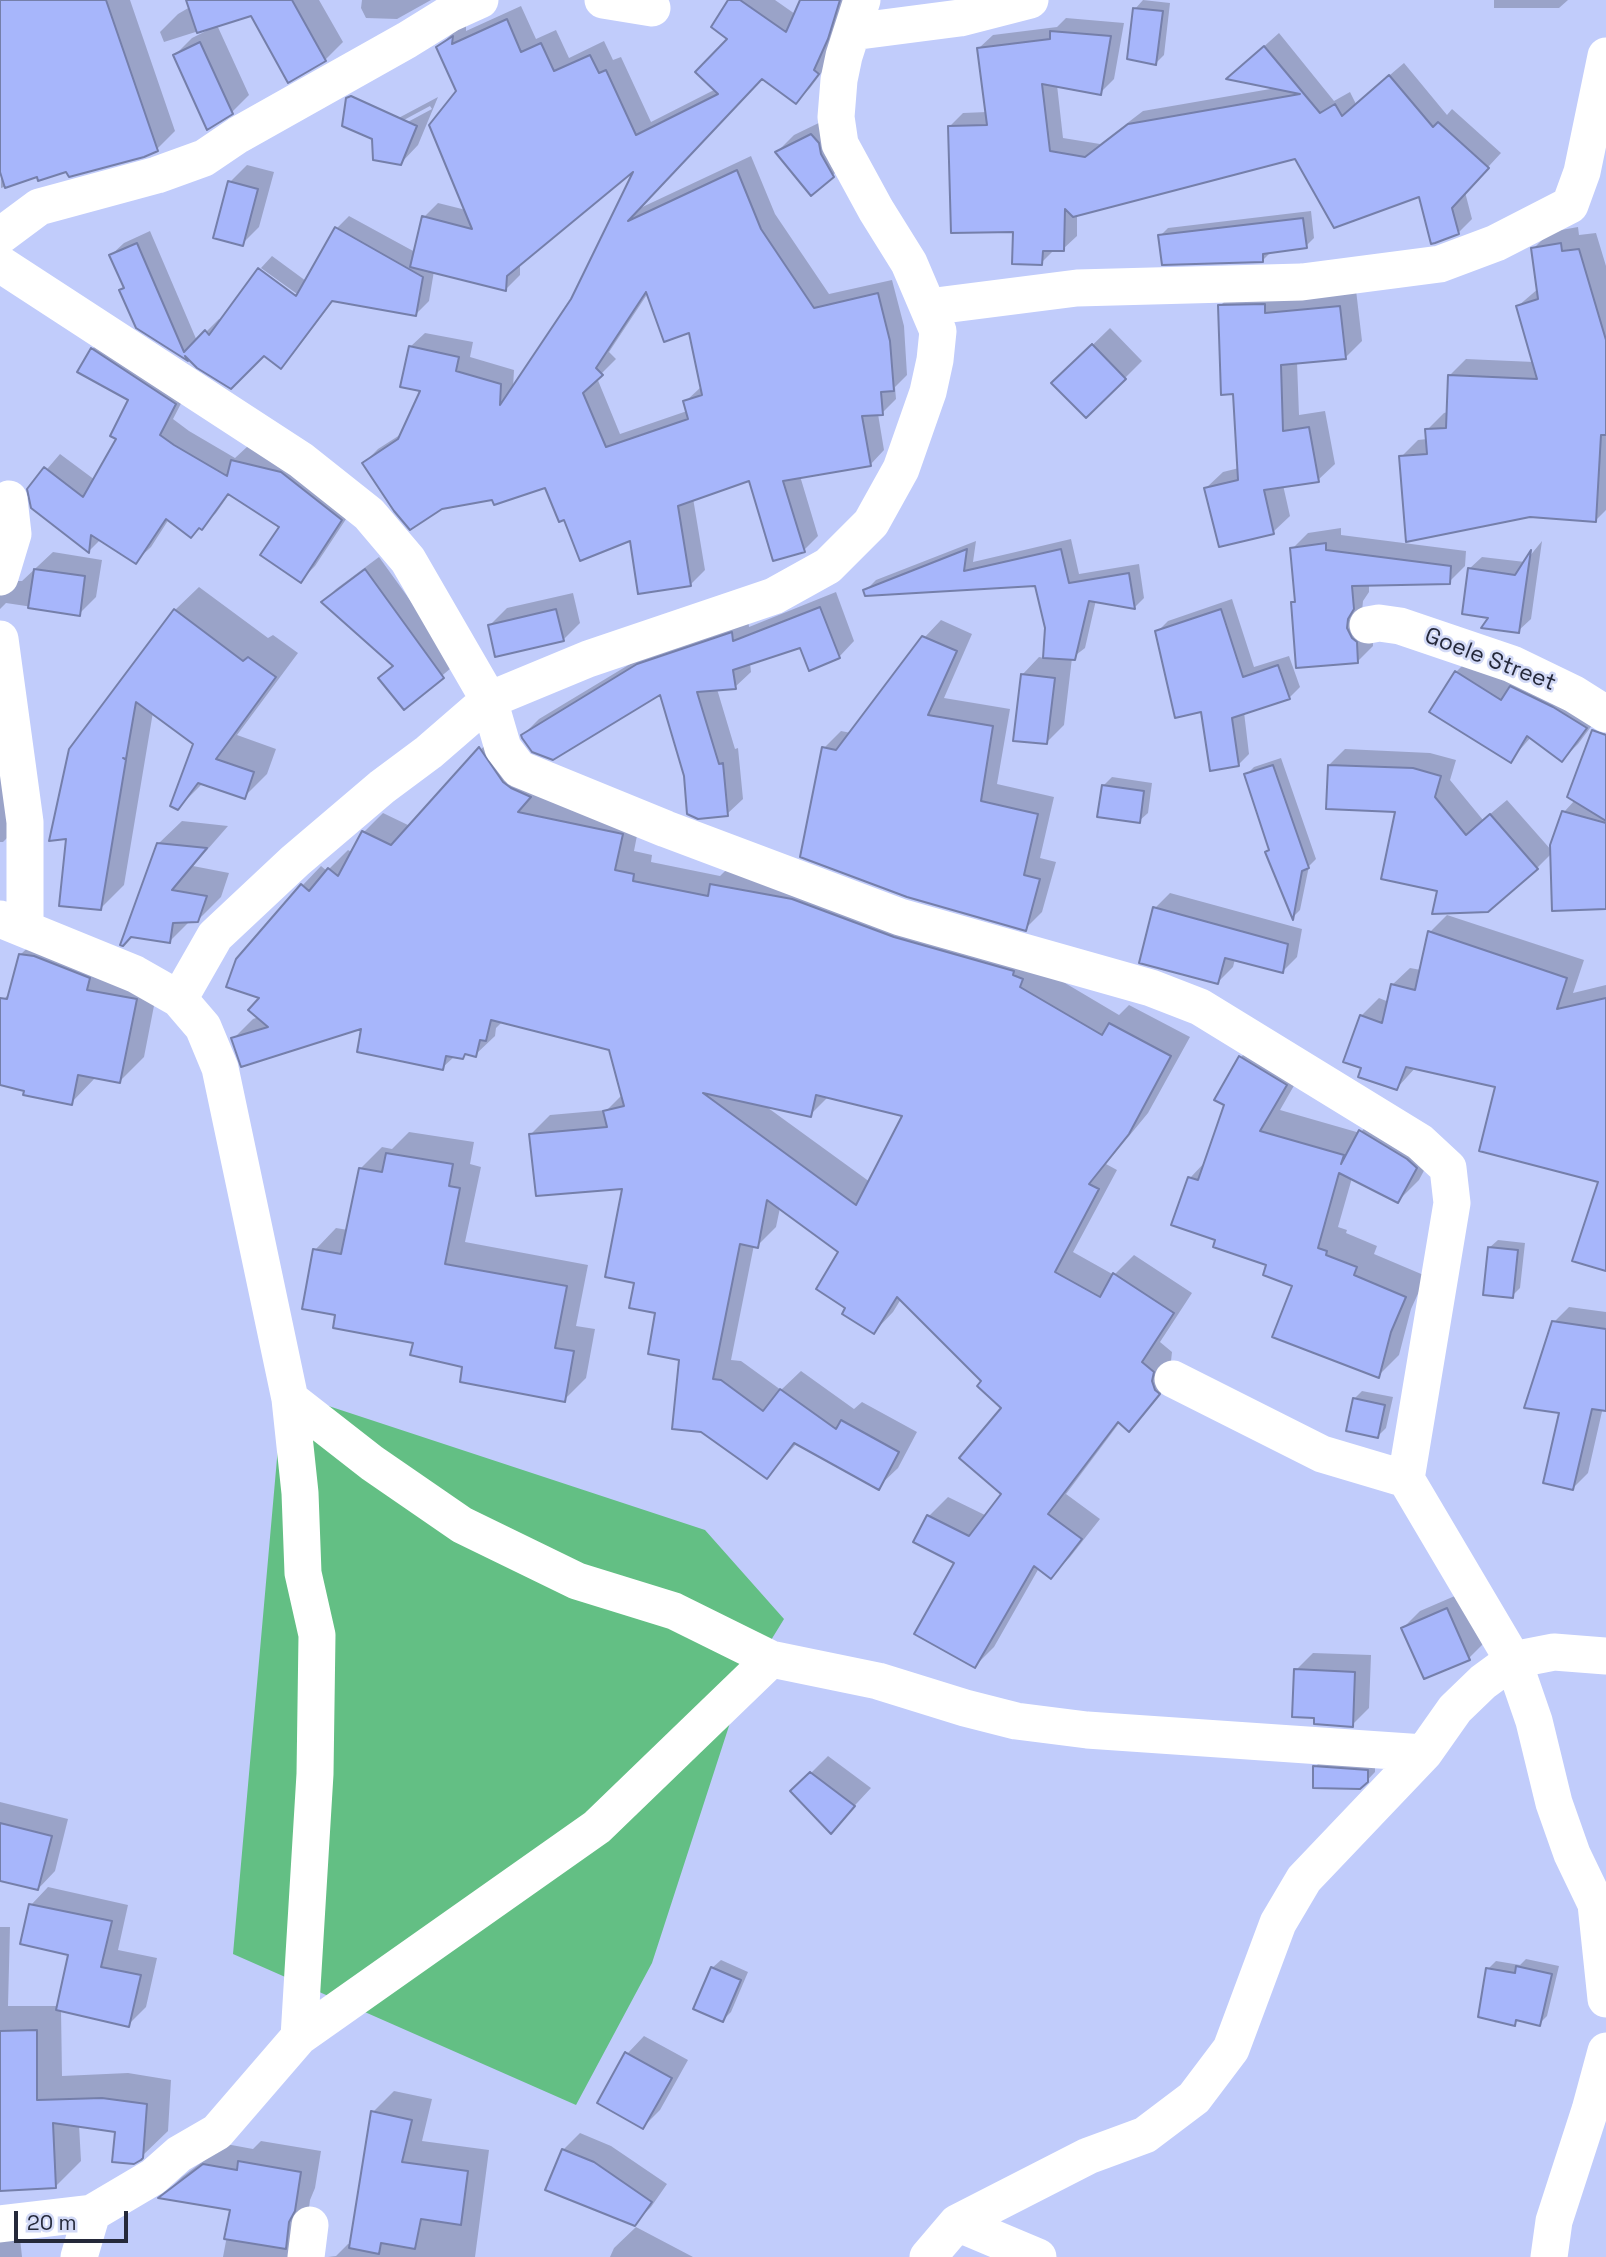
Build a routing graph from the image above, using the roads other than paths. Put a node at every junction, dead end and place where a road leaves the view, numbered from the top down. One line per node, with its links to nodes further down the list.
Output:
1 (480, 0): 7 (street)
2 (603, 0): 4 (street)
3 (1030, 0): 5 (street)
4 (652, 8)
5 (857, 16): 9 (street)
6 (1606, 56): 9 (street)
7 (0, 236)
8 (0, 264): 14 (street)
9 (928, 307): 14 (street)
10 (9, 499): 11 (street)
11 (0, 577)
12 (1367, 625): 15 (street, Goele Street)
13 (0, 639): 16 (street)
14 (489, 700): 17 (street); 20 (street)
15 (1606, 714)
16 (12, 924): 17 (street)
17 (179, 999): 19 (street)
18 (1173, 1379): 20 (street)
19 (290, 1399): 22 (street); 26 (street)
20 (1406, 1479): 23 (street)
21 (1606, 1656): 23 (street)
22 (771, 1659): 24 (street); 26 (street)
23 (1513, 1660): 24 (street); 25 (street)
24 (1424, 1753): 29 (street)
25 (1606, 1999)
26 (299, 2037): 28 (street)
27 (1606, 2051): 34 (street)
28 (92, 2213): 30 (street); 31 (street)
29 (957, 2223): 32 (street); 33 (street)
30 (0, 2224)
31 (79, 2257)
32 (928, 2257)
33 (1038, 2257)
34 (1549, 2257)

